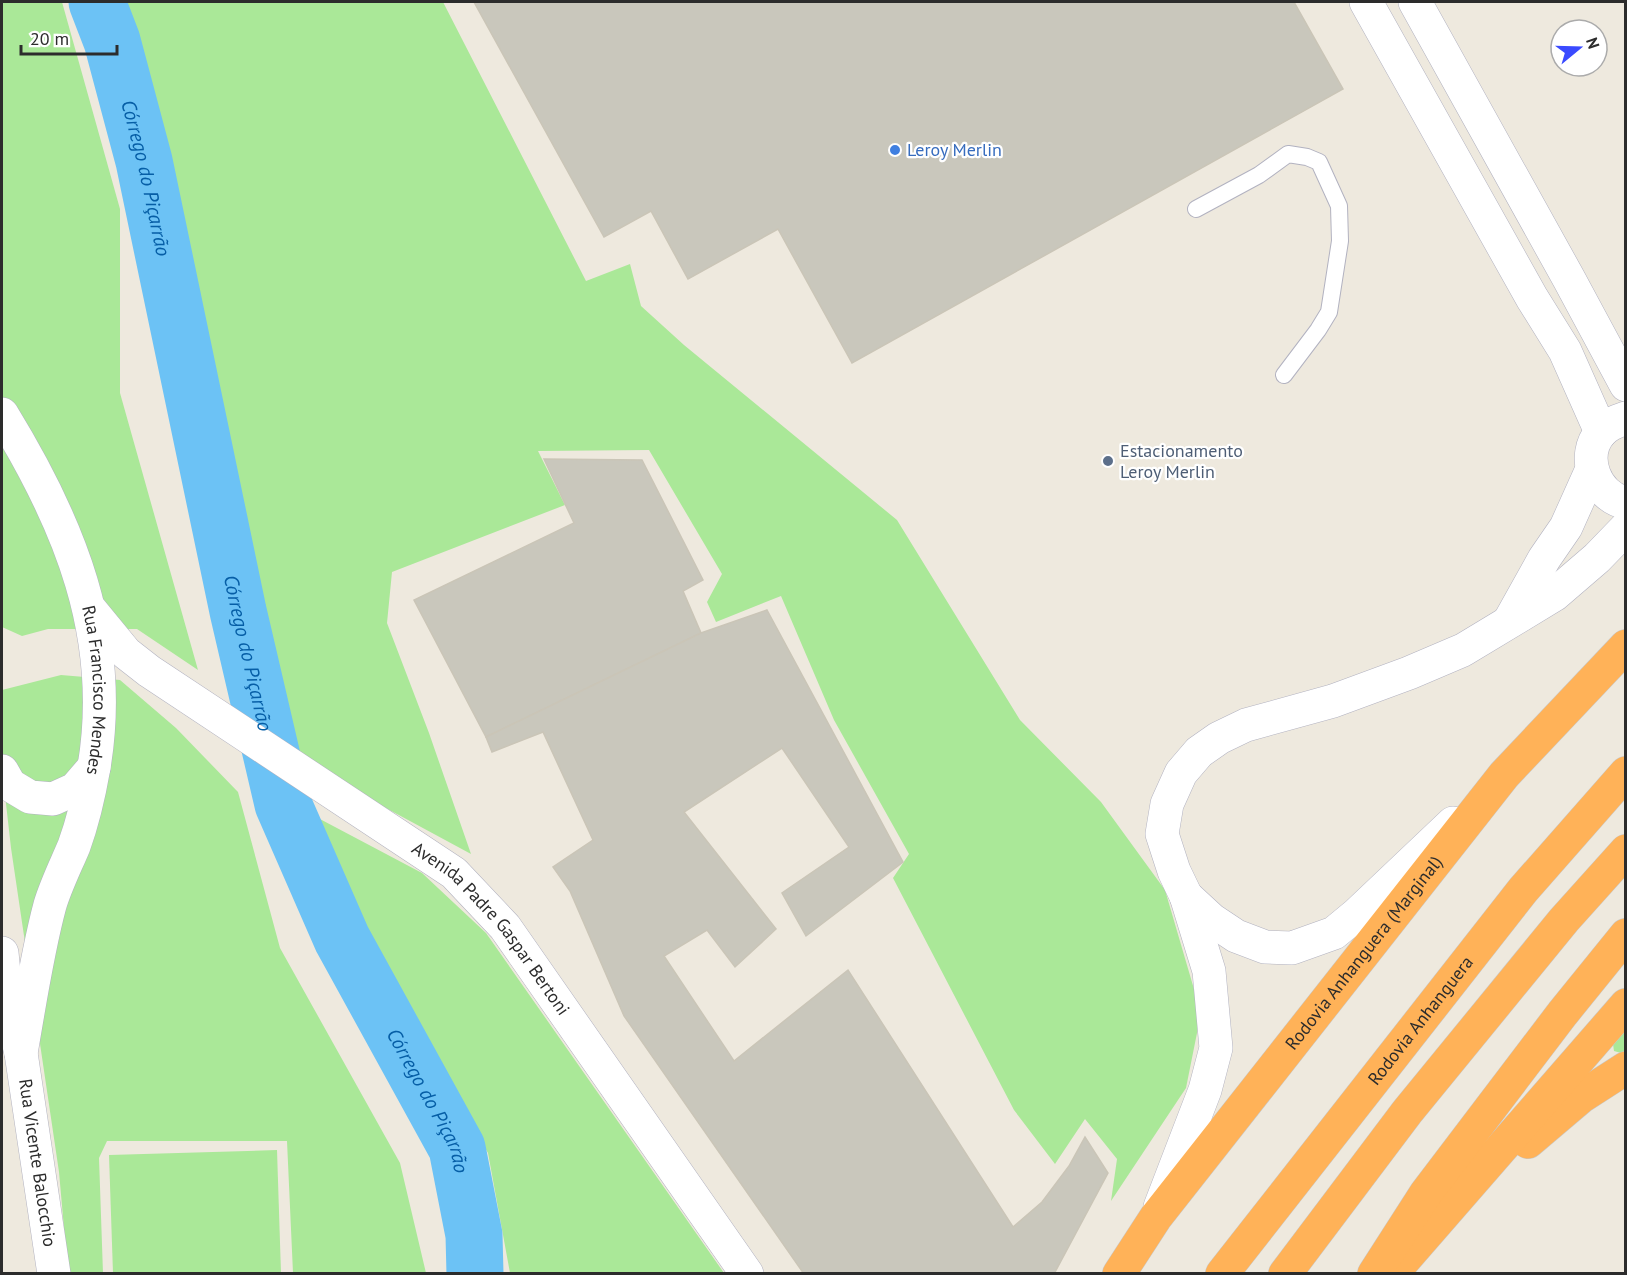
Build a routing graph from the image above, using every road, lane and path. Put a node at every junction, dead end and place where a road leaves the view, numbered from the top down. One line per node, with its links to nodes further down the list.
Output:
1 (1366, 2): 6 (street)
2 (1415, 2): 5 (street)
3 (1196, 209): 4 (lane)
4 (1284, 375)
5 (1626, 385)
6 (1613, 425): 8 (street)
7 (6, 427): 11 (street, Rua Francisco Mendes)
8 (1592, 469): 9 (street); 12 (street)
9 (1626, 503)
10 (1626, 528): 12 (street)
11 (89, 608): 14 (street, Avenida Padre Gaspar Bertoni); 15 (street, Rua Francisco Mendes)
12 (1510, 620): 21 (street)
13 (1626, 646): 19 (highway, Rodovia Anhanguera (Marginal))
14 (149, 671): 15 (street); 31 (street, Avenida Padre Gaspar Bertoni)
15 (101, 702): 16 (street, Rua Francisco Mendes)
16 (94, 767): 17 (street); 26 (street, Rua Francisco Mendes)
17 (2, 771)
18 (1626, 773): 33 (highway, Rodovia Anhanguera)
19 (1504, 775): 21 (street); 29 (highway, Rodovia Anhanguera (Marginal))
20 (1626, 851): 34 (highway)
21 (1186, 896): 29 (street)
22 (1626, 935): 35 (highway)
23 (2, 953): 24 (street)
24 (4, 992): 26 (street)
25 (1626, 1005): 28 (highway)
26 (21, 1053): 30 (street, Rua Vicente Balocchio)
27 (1626, 1068): 28 (highway)
28 (1446, 1212): 36 (highway)
29 (1156, 1217): 32 (highway, Rodovia Anhanguera (Marginal))
30 (54, 1274)
31 (747, 1274)
32 (1119, 1274)
33 (1222, 1274)
34 (1285, 1274)
35 (1374, 1274)
36 (1392, 1274)

